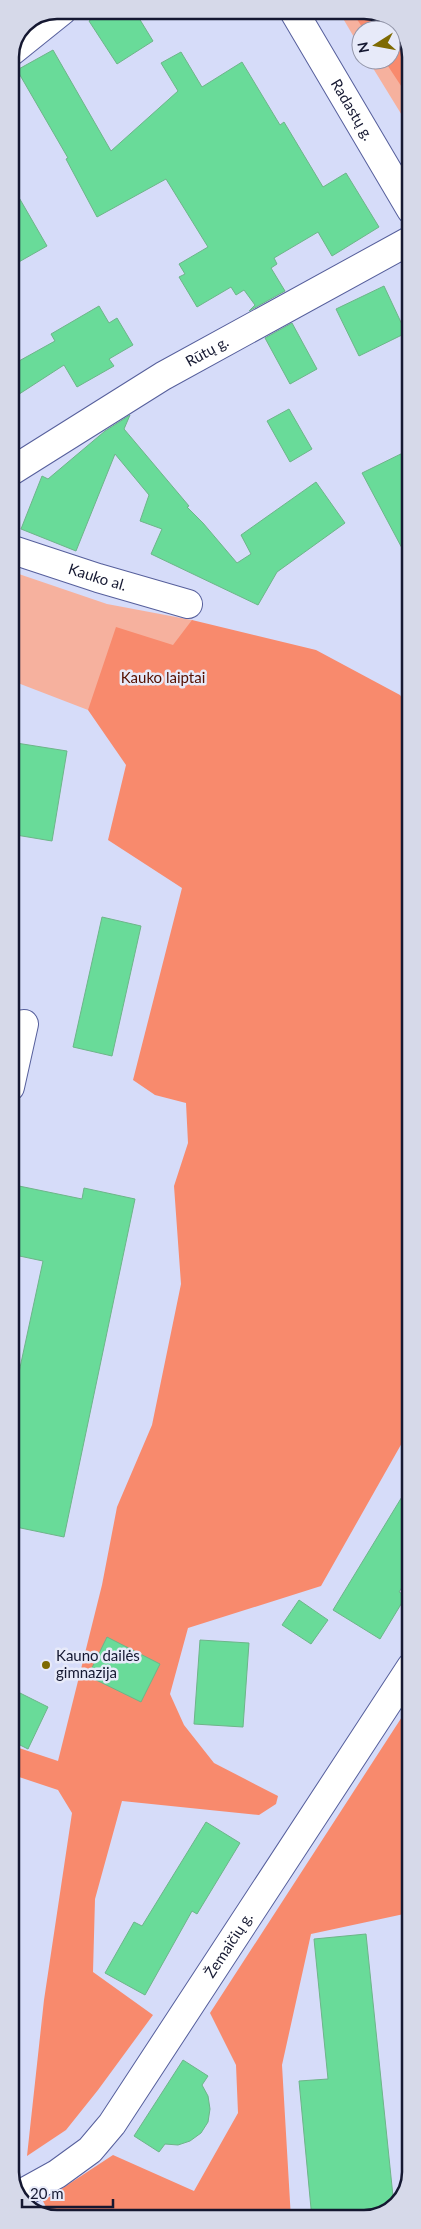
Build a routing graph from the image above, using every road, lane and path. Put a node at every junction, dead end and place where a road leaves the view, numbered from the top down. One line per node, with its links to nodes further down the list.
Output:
1 (53, 19): 3 (street)
2 (298, 19): 4 (street, Radastų g.)
3 (21, 44)
4 (402, 195)
5 (402, 245): 6 (street, Rūtų g.)
6 (19, 466)
7 (19, 552): 8 (street, Kauko al.)
8 (188, 604)
9 (24, 1024): 10 (street)
10 (19, 1046)
11 (402, 1681): 12 (street, Žemaičių g.)
12 (25, 2192)

